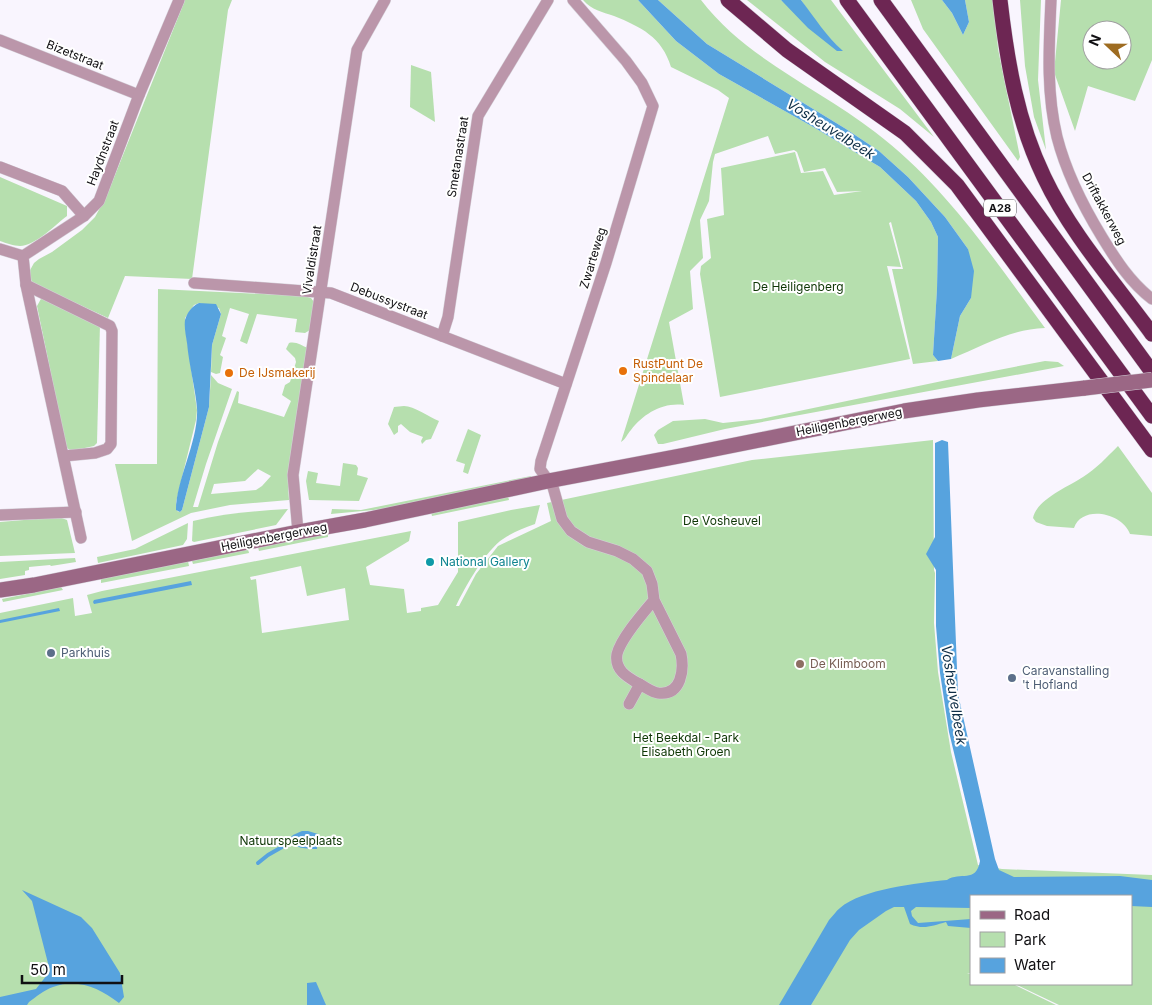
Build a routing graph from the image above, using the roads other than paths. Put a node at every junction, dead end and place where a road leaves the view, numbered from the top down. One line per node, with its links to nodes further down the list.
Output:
1 (179, 0): 11 (street, Haydnstraat)
2 (385, 0): 18 (street, Vivaldistraat)
3 (548, 0): 21 (street, Smetanastraat)
4 (573, 0): 24 (street, Zwarteweg)
5 (728, 0): 26 (highway, A28)
6 (847, 0): 25 (highway, A28)
7 (881, 0): 22 (highway, A28)
8 (1000, 0): 20 (highway)
9 (1051, 0): 19 (street, Driftakkerweg)
10 (0, 40): 11 (street, Bizetstraat)
11 (139, 95): 13 (street, Haydnstraat)
12 (0, 168): 13 (street)
13 (84, 216): 15 (street, Haydnstraat)
14 (0, 249): 15 (street)
15 (23, 256): 17 (street)
16 (194, 283): 18 (street, Debussystraat)
17 (26, 285): 27 (street); 27 (street)
18 (320, 292): 21 (street, Debussystraat); 31 (street, Vivaldistraat)
19 (1152, 299)
20 (1152, 334)
21 (442, 336): 24 (street, Debussystraat)
22 (1152, 372)
23 (1152, 380): 28 (main road, Heiligenbergerweg, bridge)
24 (566, 384): 28 (street, Zwarteweg)
25 (1152, 416)
26 (1152, 450)
27 (64, 456): 29 (street)
28 (548, 481): 31 (main road, Heiligenbergerweg); 34 (street)
29 (76, 512): 30 (street); 32 (street)
30 (0, 516)
31 (298, 532): 33 (main road, Heiligenbergerweg)
32 (81, 538)
33 (0, 590)
34 (654, 600): 35 (street); 35 (street)
35 (640, 684): 36 (street)
36 (629, 704)

